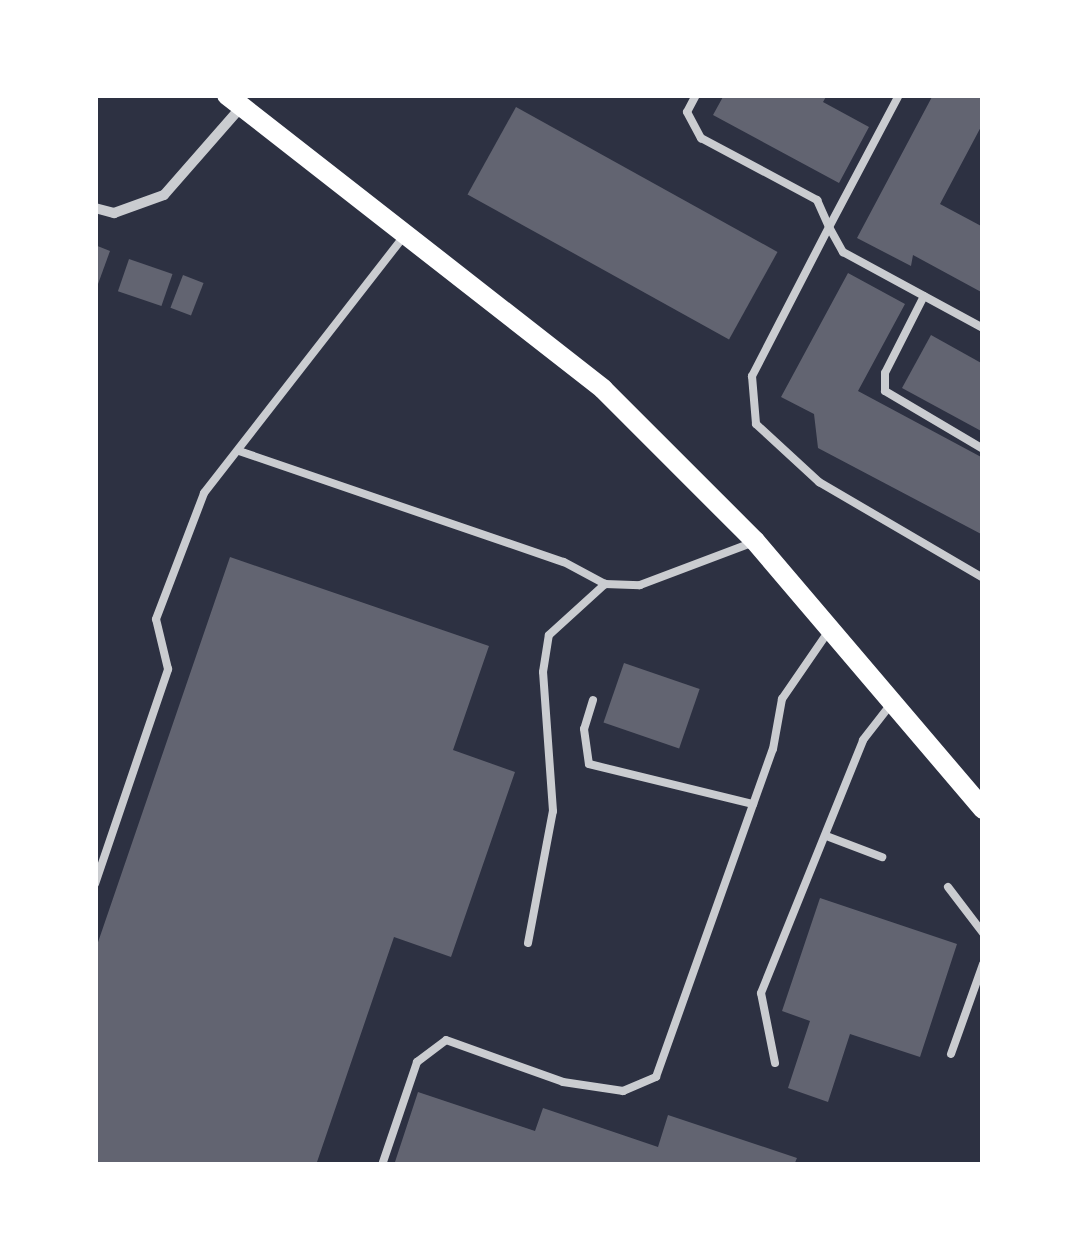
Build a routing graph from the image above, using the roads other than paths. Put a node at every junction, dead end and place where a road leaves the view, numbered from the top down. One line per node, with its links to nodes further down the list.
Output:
1 (696, 95): 5 (lane)
2 (899, 95): 5 (lane)
3 (234, 101): 4 (street); 6 (main road)
4 (95, 208)
5 (829, 226): 7 (lane); 12 (lane)
6 (408, 230): 10 (lane); 11 (main road)
7 (924, 296): 8 (lane); 9 (lane)
8 (983, 328)
9 (983, 449)
10 (239, 451): 13 (lane); 21 (lane)
11 (756, 541): 13 (lane); 14 (main road)
12 (983, 578)
13 (606, 584): 24 (lane)
14 (830, 628): 16 (main road); 17 (lane)
15 (594, 700): 17 (lane)
16 (894, 701): 18 (main road); 19 (lane)
17 (753, 804): 28 (lane)
18 (983, 808)
19 (829, 836): 20 (lane); 27 (lane)
20 (882, 858)
21 (95, 884)
22 (948, 887): 23 (lane)
23 (983, 933)
24 (528, 944)
25 (983, 964): 26 (lane)
26 (951, 1054)
27 (775, 1063)
28 (382, 1165)

